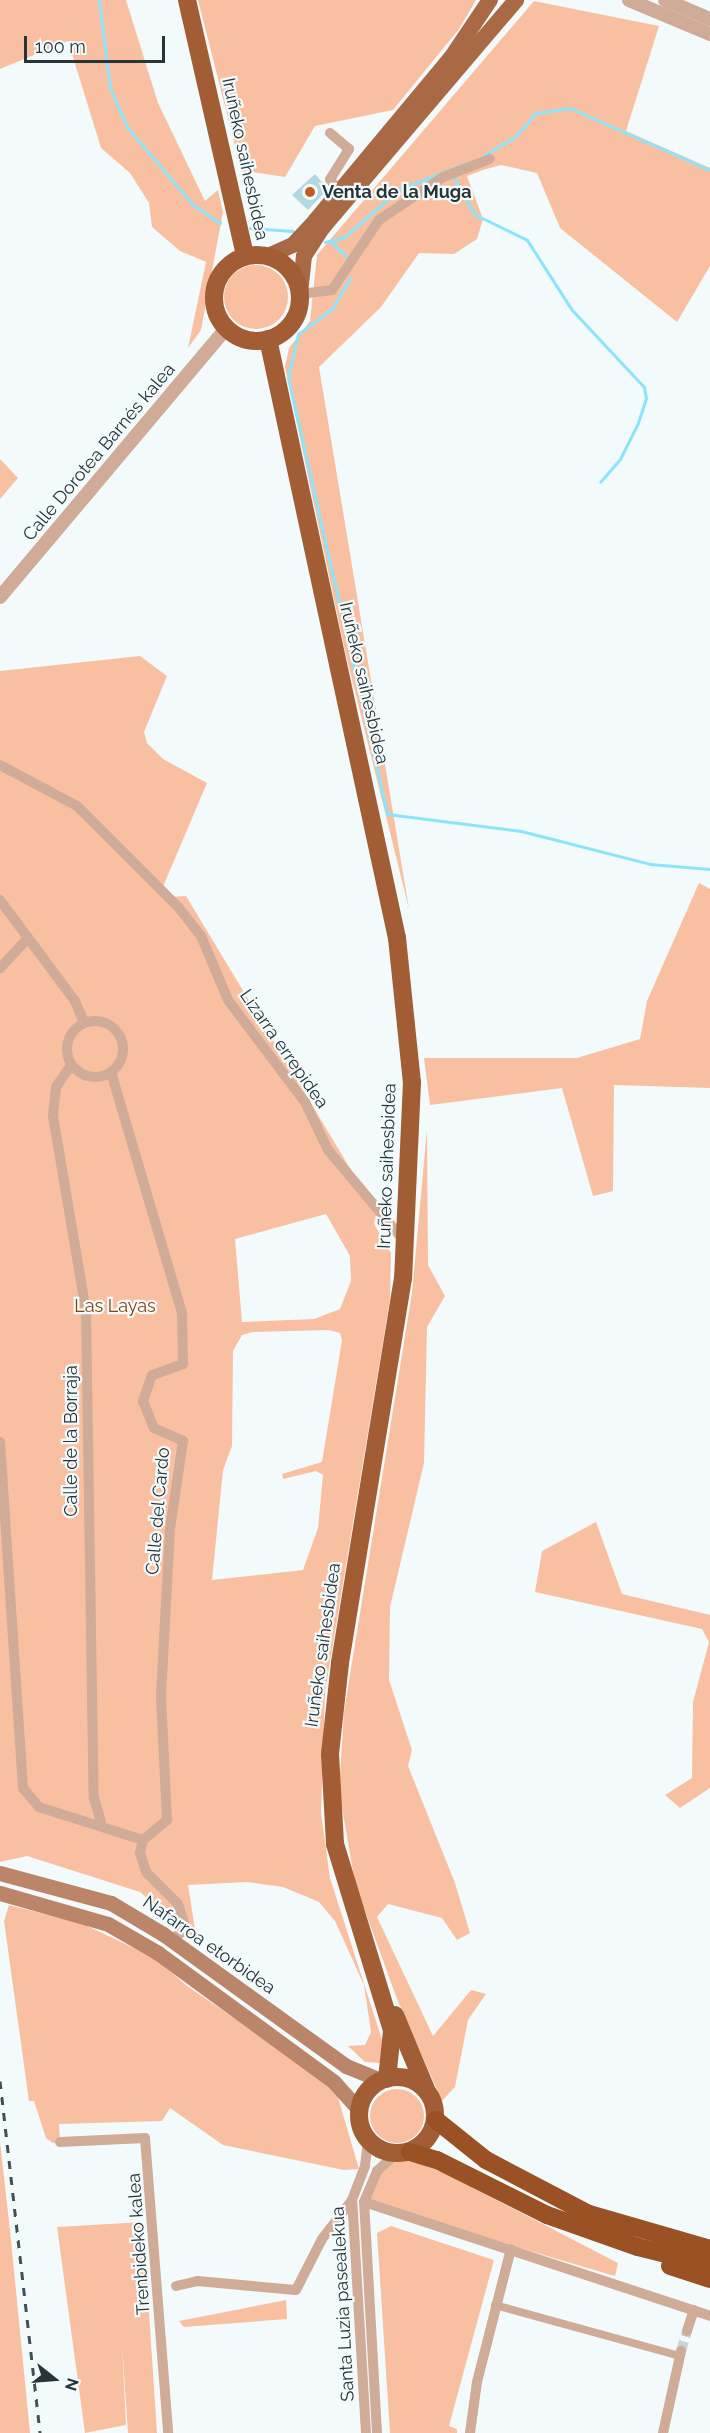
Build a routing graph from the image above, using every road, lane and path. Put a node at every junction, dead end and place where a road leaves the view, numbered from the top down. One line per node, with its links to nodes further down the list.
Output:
1 (188, 0): 11 (highway, Iruñeko saihesbidea)
2 (490, 0): 10 (main road)
3 (516, 0): 13 (main road)
4 (629, 0): 7 (street)
5 (665, 0): 6 (street)
6 (710, 19)
7 (710, 33)
8 (330, 133): 10 (street)
9 (490, 159): 13 (street)
10 (339, 192): 12 (main road)
11 (245, 256): 12 (highway); 14 (highway)
12 (267, 256): 13 (highway)
13 (300, 294): 15 (highway)
14 (226, 328): 15 (highway); 16 (street, Calle Dorotea Barnés kalea)
15 (268, 339): 24 (highway, Iruñeko saihesbidea)
16 (0, 597)
17 (0, 765): 24 (street, Lizarra errepidea)
18 (0, 900): 19 (street)
19 (28, 938): 20 (street); 21 (street)
20 (0, 968)
21 (84, 1022): 22 (street); 23 (street)
22 (71, 1065): 23 (street); 26 (street, Calle de la Borraja)
23 (111, 1072): 27 (street, Calle del Cardo)
24 (406, 1243): 31 (highway, Iruñeko saihesbidea)
25 (0, 1442): 26 (street)
26 (102, 1823): 27 (street)
27 (143, 1840): 30 (street)
28 (0, 1873): 30 (main road, Nafarroa etorbidea)
29 (0, 1893): 34 (main road, Nafarroa etorbidea)
30 (171, 1940): 32 (main road, Nafarroa etorbidea)
31 (384, 1995): 32 (highway, Iruñeko saihesbidea); 33 (highway, Iruñeko saihesbidea)
32 (384, 2079): 33 (highway); 34 (highway)
33 (426, 2089): 35 (highway)
34 (359, 2110): 36 (highway)
35 (436, 2120): 38 (highway); 39 (highway)
36 (368, 2140): 38 (highway); 40 (street, Santa Luzia pasealekua)
37 (60, 2142): 54 (street, Trenbideko kalea)
38 (403, 2153): 40 (street, Santa Luzia pasealekua); 41 (highway)
39 (540, 2189): 42 (highway); 44 (highway)
40 (358, 2201): 43 (street); 47 (street, Trenbideko kalea); 55 (street, Santa Luzia pasealekua); 56 (street, Santa Luzia pasealekua)
41 (547, 2215): 45 (highway); 46 (highway)
42 (710, 2237)
43 (511, 2249): 48 (street); 49 (street)
44 (710, 2249)
45 (710, 2265)
46 (710, 2279)
47 (176, 2286)
48 (495, 2305): 52 (street); 53 (street)
49 (693, 2310): 50 (street); 51 (street)
50 (710, 2316)
51 (687, 2331)
52 (680, 2353): 57 (street)
53 (474, 2432)
54 (168, 2433)
55 (366, 2433)
56 (377, 2433)
57 (663, 2433)

